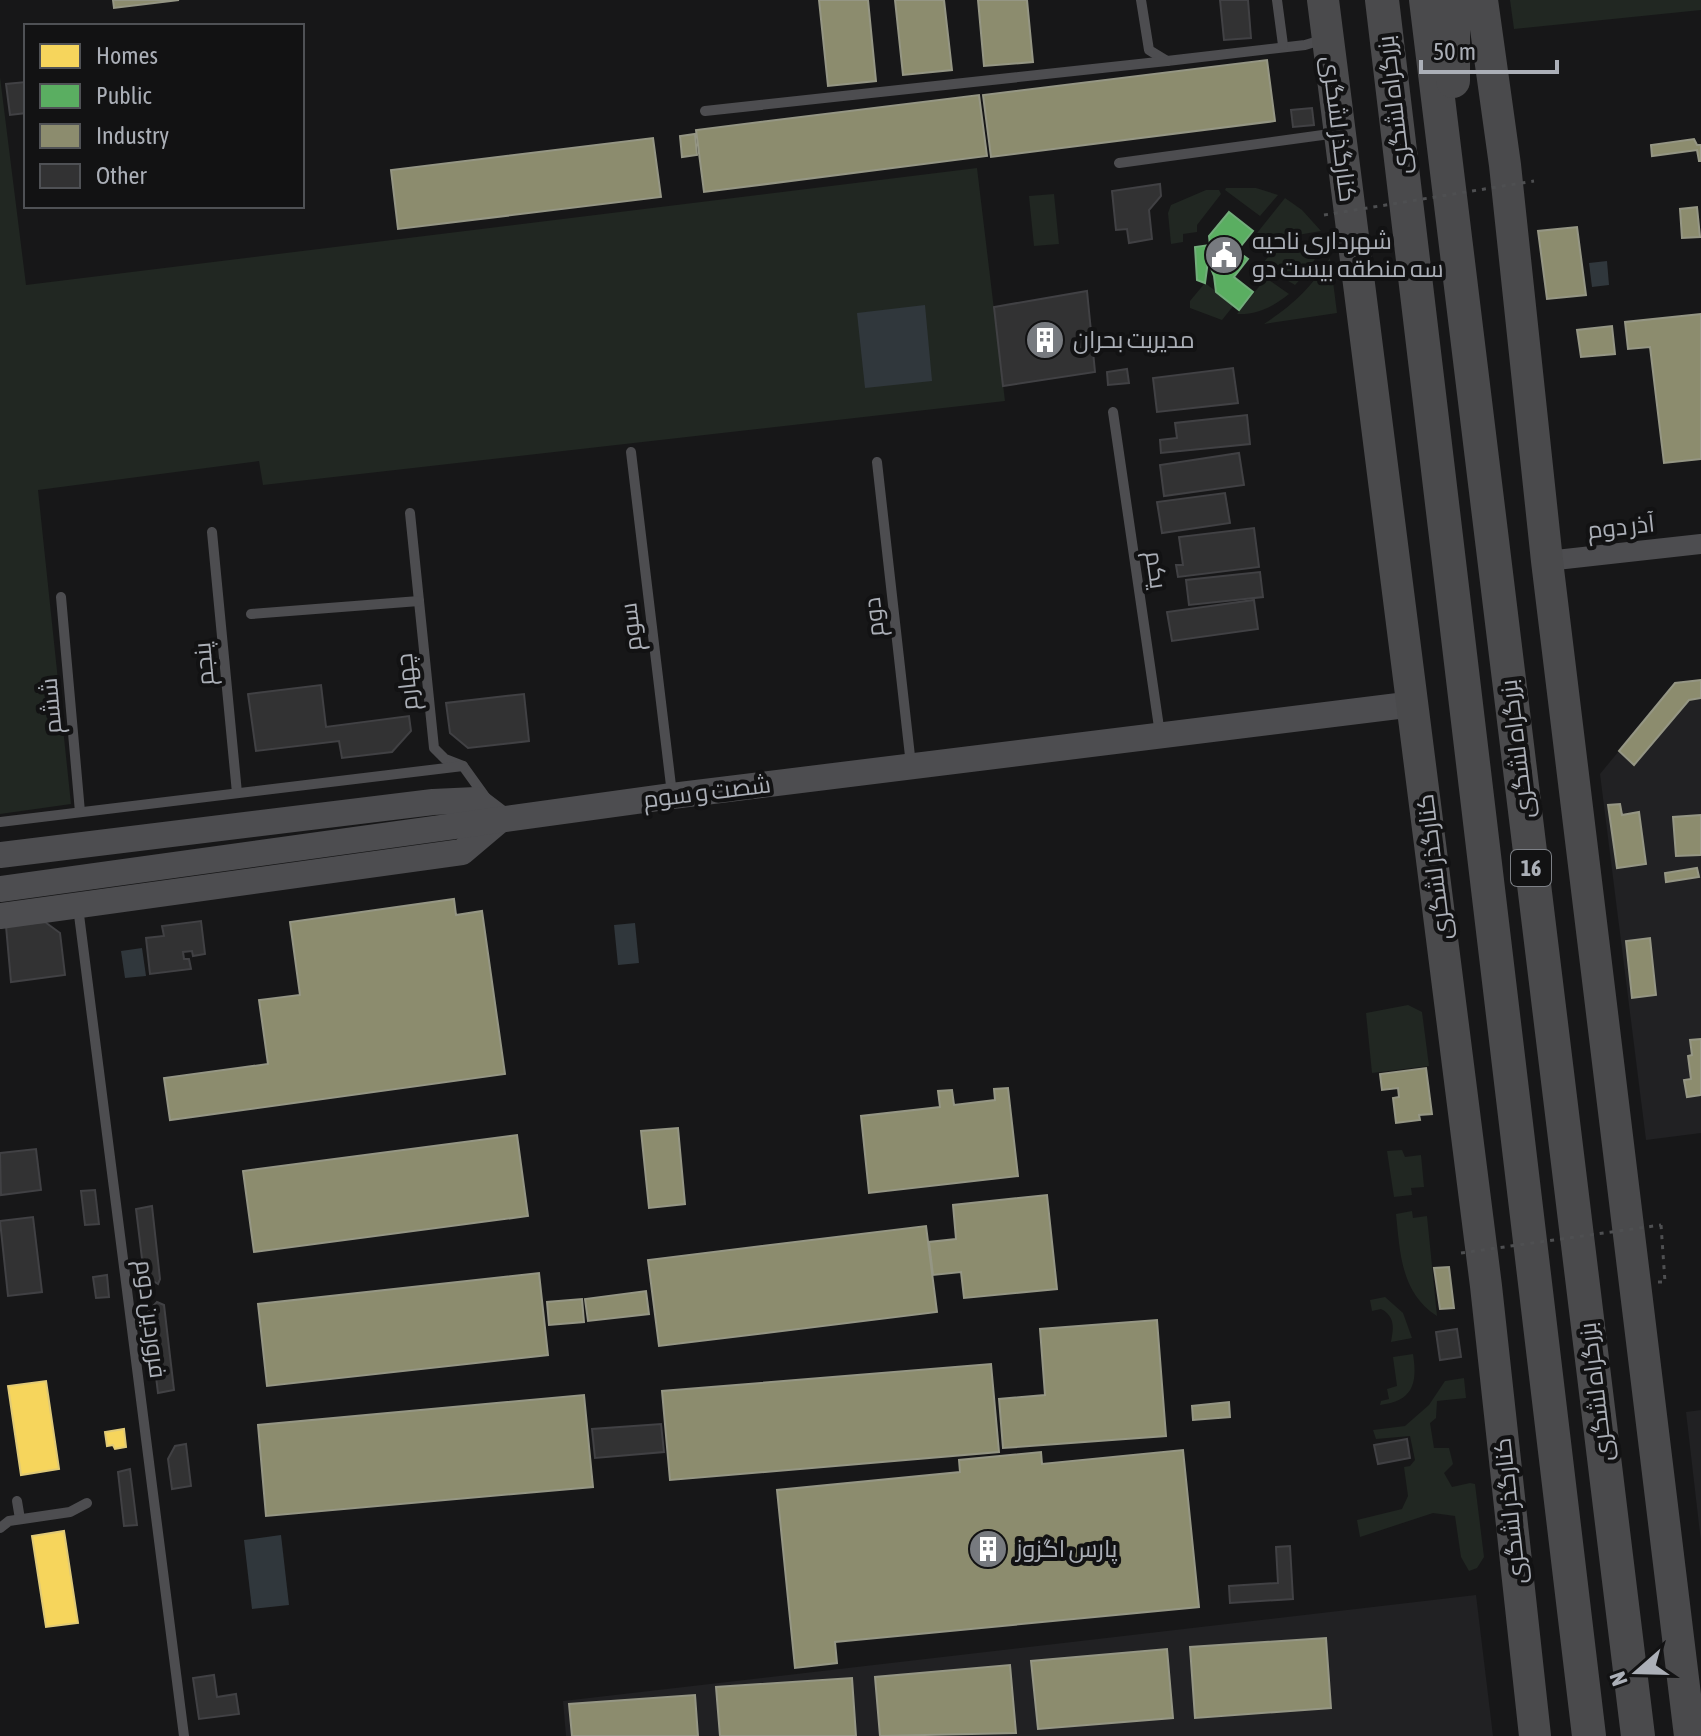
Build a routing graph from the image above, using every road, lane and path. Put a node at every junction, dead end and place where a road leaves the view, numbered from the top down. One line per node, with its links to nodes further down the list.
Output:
1 (1141, 0): 10 (lane)
2 (1277, 0): 9 (lane)
3 (1323, 0): 8 (main road, کنارگذر لشگری)
4 (1382, 0): 48 (highway, بزرگراه لشگری / 16)
5 (1426, 0): 15 (highway, بزرگراه لشگری / 16)
6 (1453, 0): 15 (highway)
7 (1482, 0): 23 (main road)
8 (1327, 38): 9 (lane); 12 (main road, کنارگذر لشگری)
9 (1283, 45): 10 (lane)
10 (1167, 61): 11 (lane)
11 (705, 111)
12 (1339, 133): 13 (lane); 27 (main road, کنارگذر لشگری)
13 (1119, 163)
14 (1534, 181): 16 (path, bridge)
15 (1451, 213): 49 (highway, بزرگراه لشگری / 16)
16 (1324, 215)
17 (1113, 412): 28 (lane, یکم)
18 (631, 452): 32 (lane, سوم)
19 (877, 462): 30 (lane, دوم)
20 (410, 513): 25 (lane, چهارم)
21 (212, 532): 31 (lane, پنجم)
22 (1701, 544): 23 (street, آذر دوم)
23 (1547, 561): 50 (main road)
24 (61, 597): 33 (lane, ششم)
25 (419, 601): 26 (lane); 29 (lane, چهارم)
26 (251, 614)
27 (1414, 704): 28 (street, شصت و سوم); 47 (main road, کنارگذر لشگری)
28 (1160, 734): 30 (street, شصت و سوم)
29 (463, 766): 31 (lane); 34 (lane, چهارم)
30 (911, 767): 32 (street, شصت و سوم)
31 (237, 793): 33 (lane)
32 (672, 796): 34 (street, شصت و سوم)
33 (80, 812): 35 (lane)
34 (501, 819): 36 (street); 37 (street, شصت و سوم); 38 (street)
35 (0, 822)
36 (0, 855)
37 (0, 889)
38 (78, 907): 39 (street); 46 (lane, فروردین دوم)
39 (0, 916)
40 (1461, 1253): 41 (path, bridge)
41 (1665, 1282)
42 (17, 1501): 44 (lane)
43 (87, 1503): 44 (lane)
44 (20, 1519): 45 (lane)
45 (0, 1528)
46 (184, 1736)
47 (1535, 1736)
48 (1589, 1736)
49 (1638, 1736)
50 (1690, 1736)

